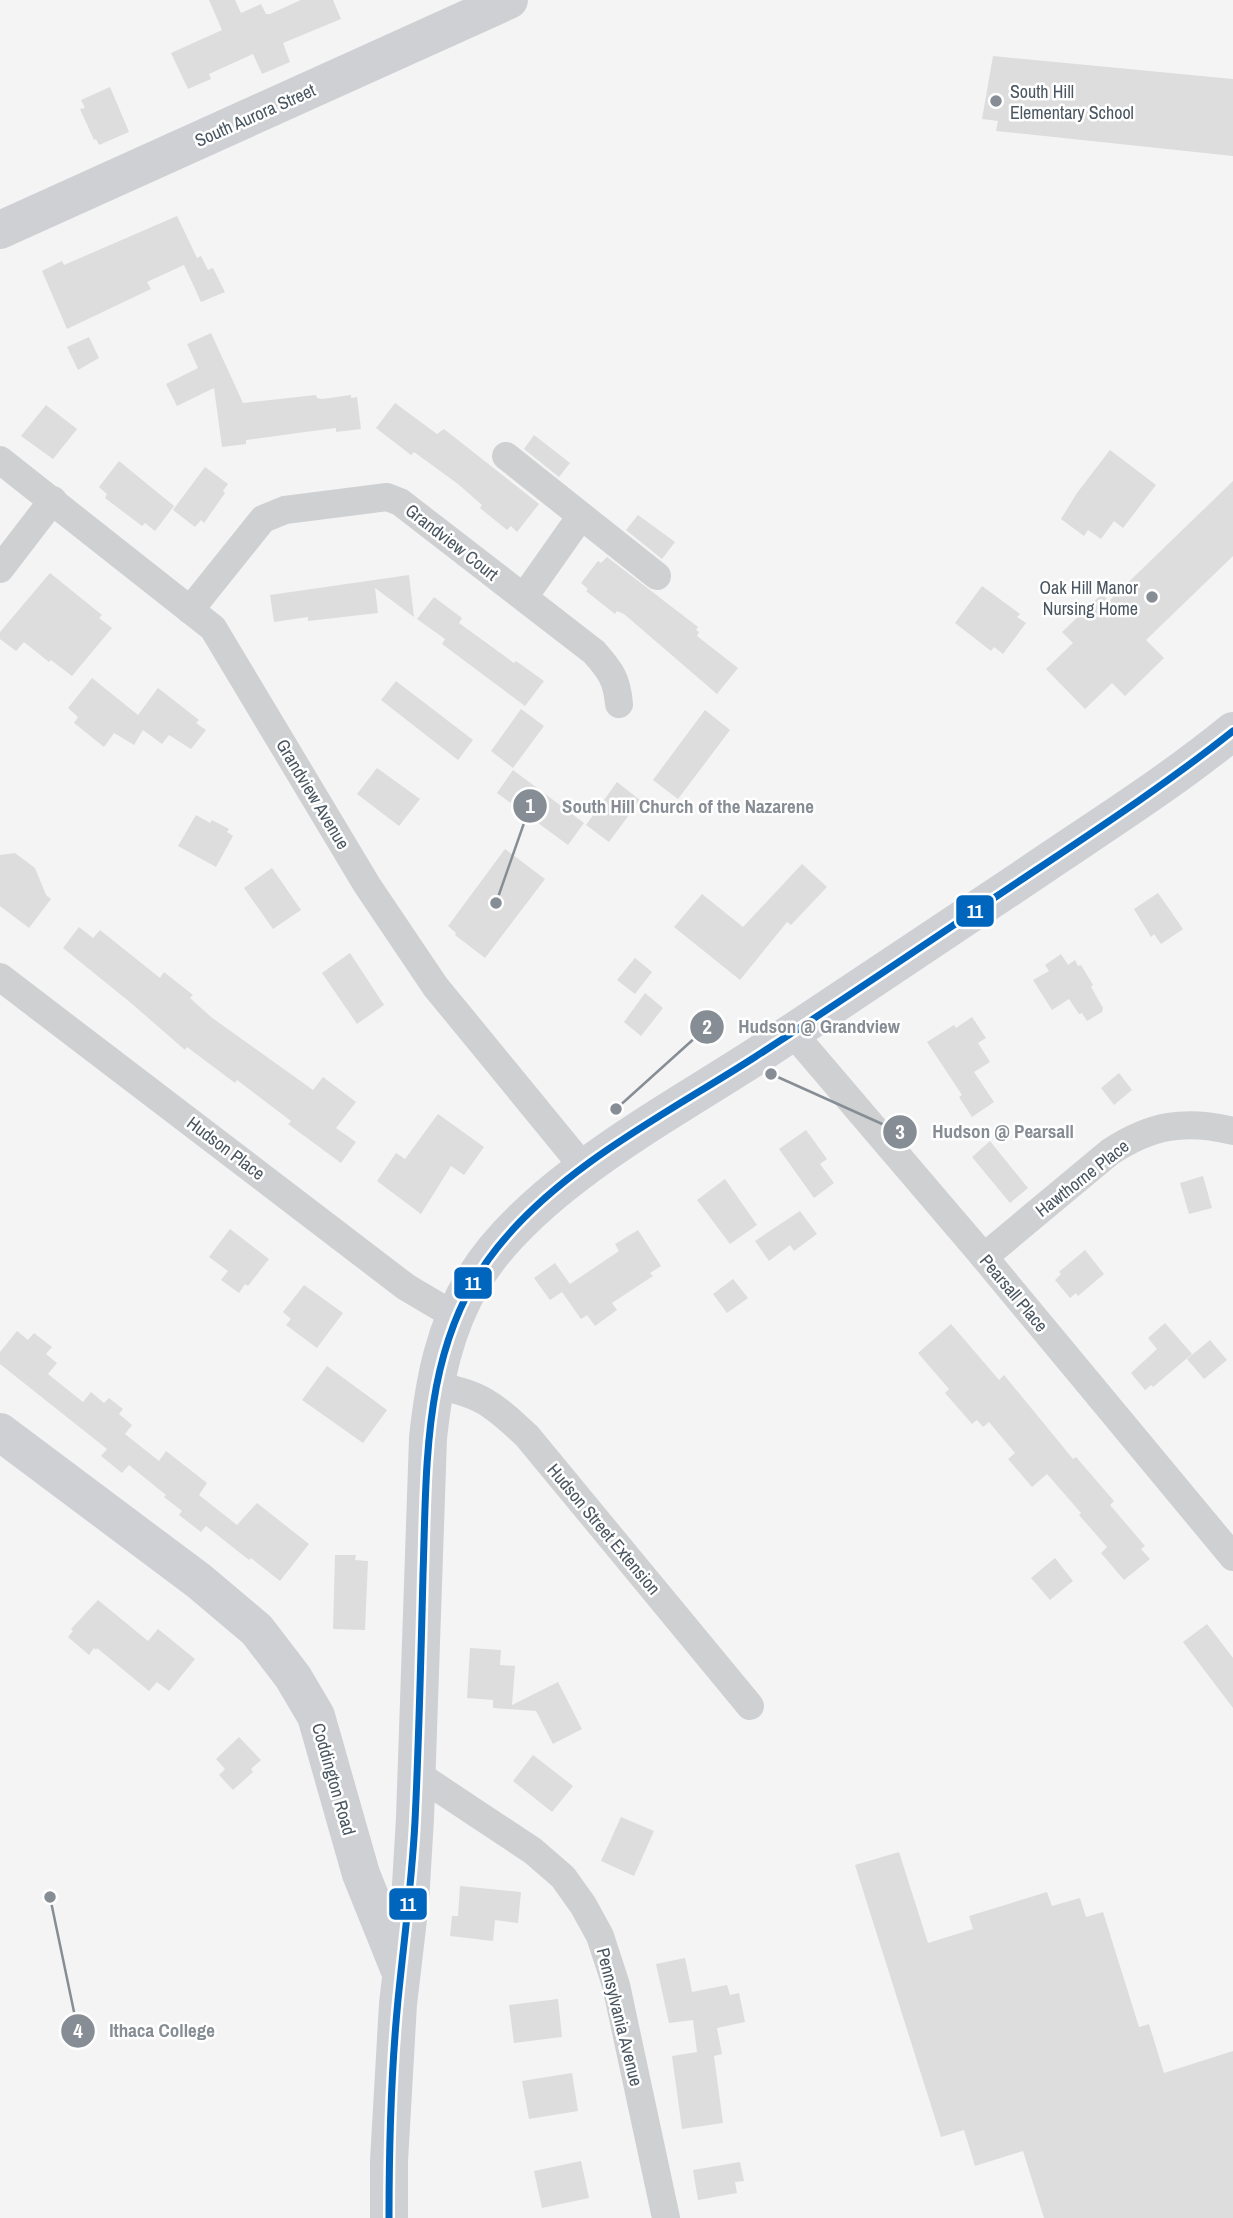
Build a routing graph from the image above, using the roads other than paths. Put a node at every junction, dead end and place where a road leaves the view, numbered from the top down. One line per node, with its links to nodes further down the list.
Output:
1 (509, 0): 2 (street, South Aurora Street)
2 (0, 230)
3 (506, 456): 6 (street)
4 (0, 460): 5 (street, Grandview Avenue)
5 (53, 500): 7 (street); 10 (street, Grandview Avenue)
6 (581, 516): 8 (street); 9 (street)
7 (0, 569)
8 (657, 576)
9 (524, 597): 10 (street, Grandview Court); 11 (street, Grandview Court)
10 (190, 610): 16 (street, Grandview Avenue)
11 (618, 704)
12 (1233, 731): 14 (street)
13 (0, 977): 18 (street, Hudson Place)
14 (792, 1032): 16 (street); 17 (street, Pearsall Place)
15 (1233, 1131): 17 (street, Hawthorne Place)
16 (586, 1169): 18 (street)
17 (984, 1257): 21 (street, Pearsall Place)
18 (455, 1316): 19 (street)
19 (433, 1385): 22 (street, Hudson Street Extension); 23 (street)
20 (0, 1432): 24 (street, Coddington Road)
21 (1233, 1556)
22 (750, 1706)
23 (417, 1774): 24 (street); 26 (street, Pennsylvania Avenue)
24 (402, 1976): 25 (street, Coddington Road)
25 (389, 2218)
26 (666, 2218)

